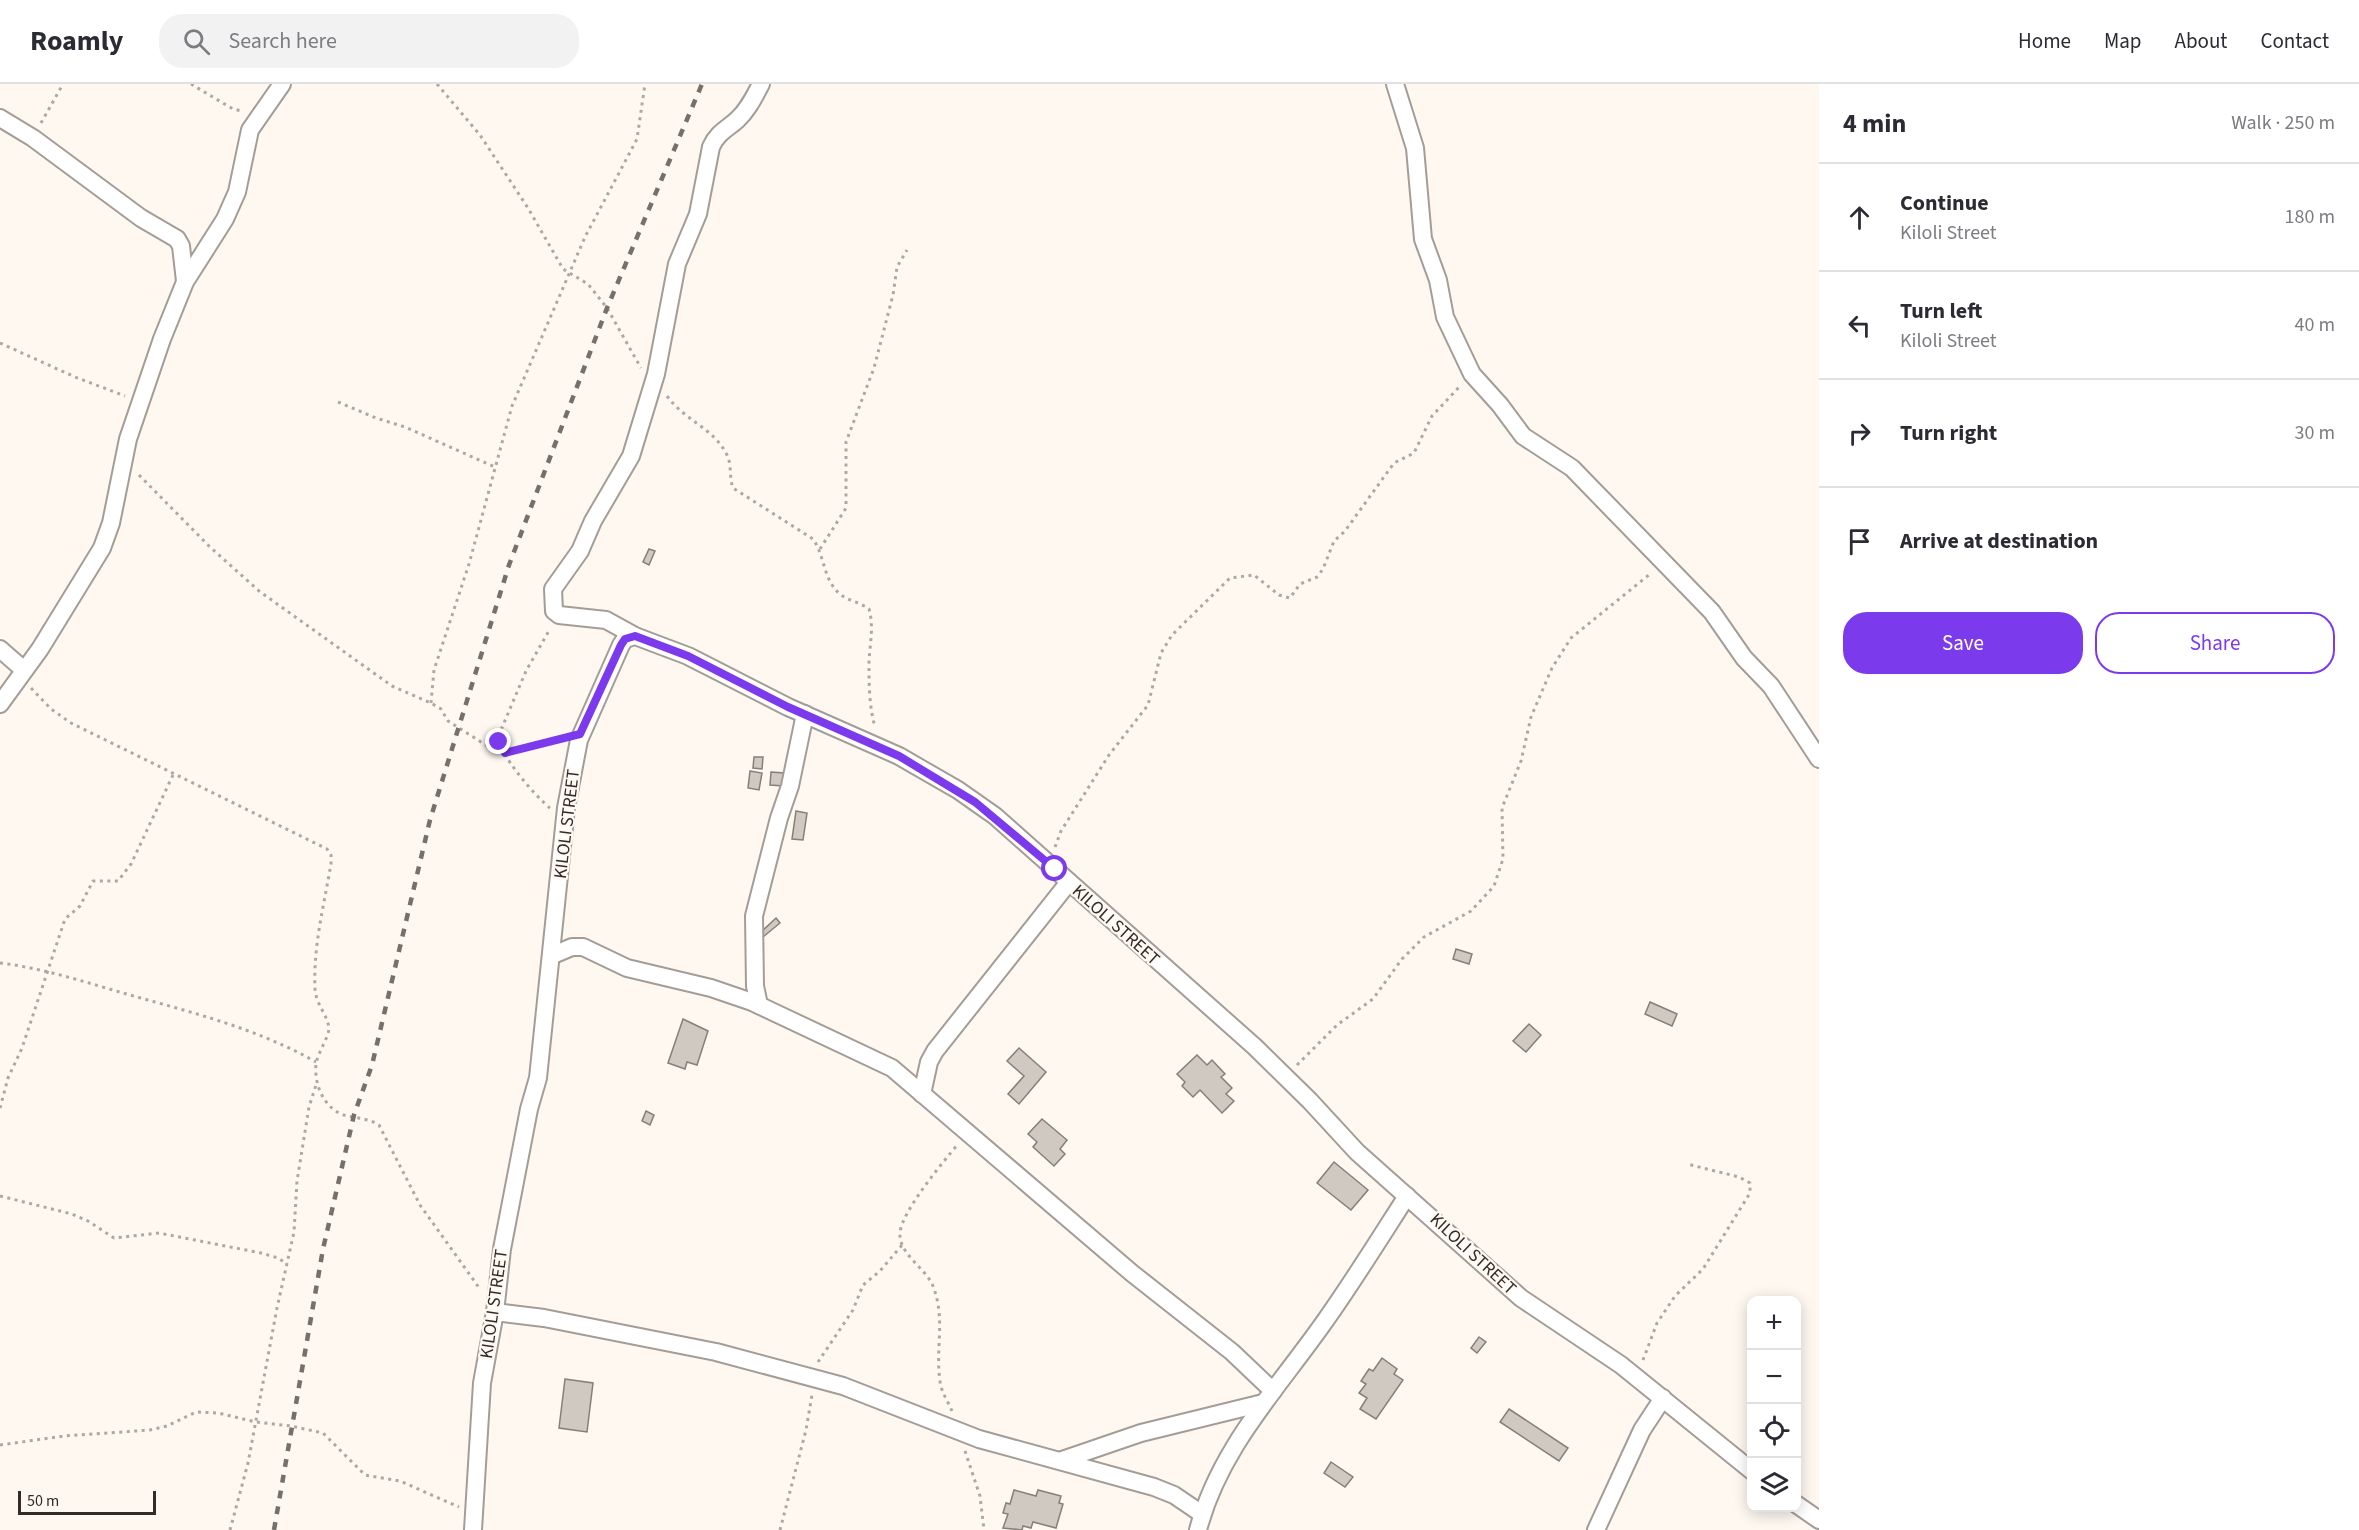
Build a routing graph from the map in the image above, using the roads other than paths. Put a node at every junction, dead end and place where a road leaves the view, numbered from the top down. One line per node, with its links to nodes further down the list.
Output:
1 (282, 84): 5 (street)
2 (761, 84): 6 (street)
3 (1395, 84): 11 (street)
4 (0, 118): 5 (street)
5 (185, 282): 8 (street)
6 (635, 636): 10 (street, KILOLI STREET); 13 (street, KILOLI STREET)
7 (0, 649): 8 (street)
8 (24, 670): 9 (street)
9 (0, 704)
10 (805, 714): 12 (street, KILOLI STREET); 14 (street)
11 (1819, 759)
12 (1069, 882): 15 (street); 16 (street, KILOLI STREET)
13 (553, 955): 14 (street); 17 (street, KILOLI STREET)
14 (759, 1005): 15 (street)
15 (922, 1094): 18 (street)
16 (1407, 1196): 18 (street); 19 (street, KILOLI STREET)
17 (495, 1312): 20 (street); 25 (street, KILOLI STREET)
18 (1268, 1397): 20 (street); 24 (street)
19 (1664, 1398): 21 (street, KILOLI STREET); 26 (street)
20 (1062, 1460): 24 (street)
21 (1747, 1467)
22 (1801, 1507): 23 (street)
23 (1819, 1520)
24 (1200, 1522)
25 (473, 1525)
26 (1596, 1530)

